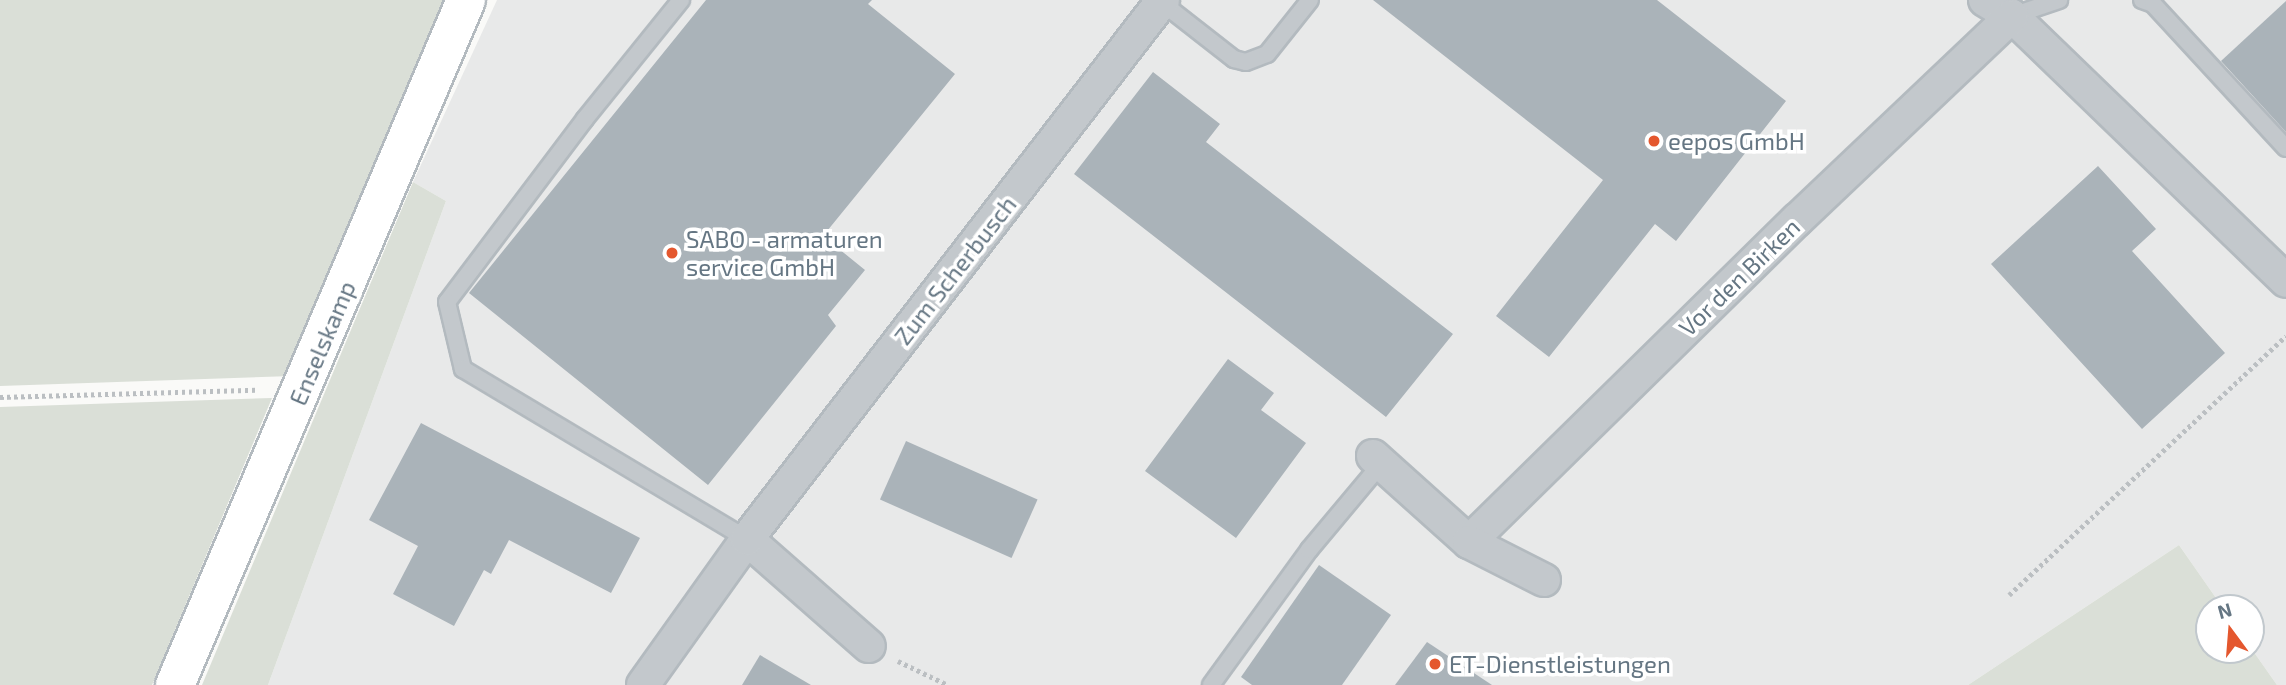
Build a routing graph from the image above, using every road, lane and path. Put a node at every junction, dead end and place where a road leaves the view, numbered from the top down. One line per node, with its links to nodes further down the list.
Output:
1 (466, 0): 12 (main road, Enselskamp)
2 (681, 0): 15 (lane)
3 (1310, 0): 6 (lane)
4 (1985, 0): 8 (street)
5 (2059, 0): 8 (lane)
6 (1162, 1): 15 (street, Zum Scherbusch)
7 (2151, 1): 9 (lane)
8 (2012, 16): 10 (street); 16 (street, Vor den Birken)
9 (2286, 148)
10 (2286, 281)
11 (2286, 336): 18 (path)
12 (303, 389): 13 (path); 20 (main road, Enselskamp)
13 (0, 397)
14 (1377, 460): 16 (street); 23 (lane)
15 (747, 539): 19 (street); 21 (street, Zum Scherbusch)
16 (1469, 542): 17 (street)
17 (1544, 580)
18 (2009, 595)
19 (869, 646): 22 (path)
20 (175, 685)
21 (643, 685)
22 (948, 685)
23 (1211, 685)

